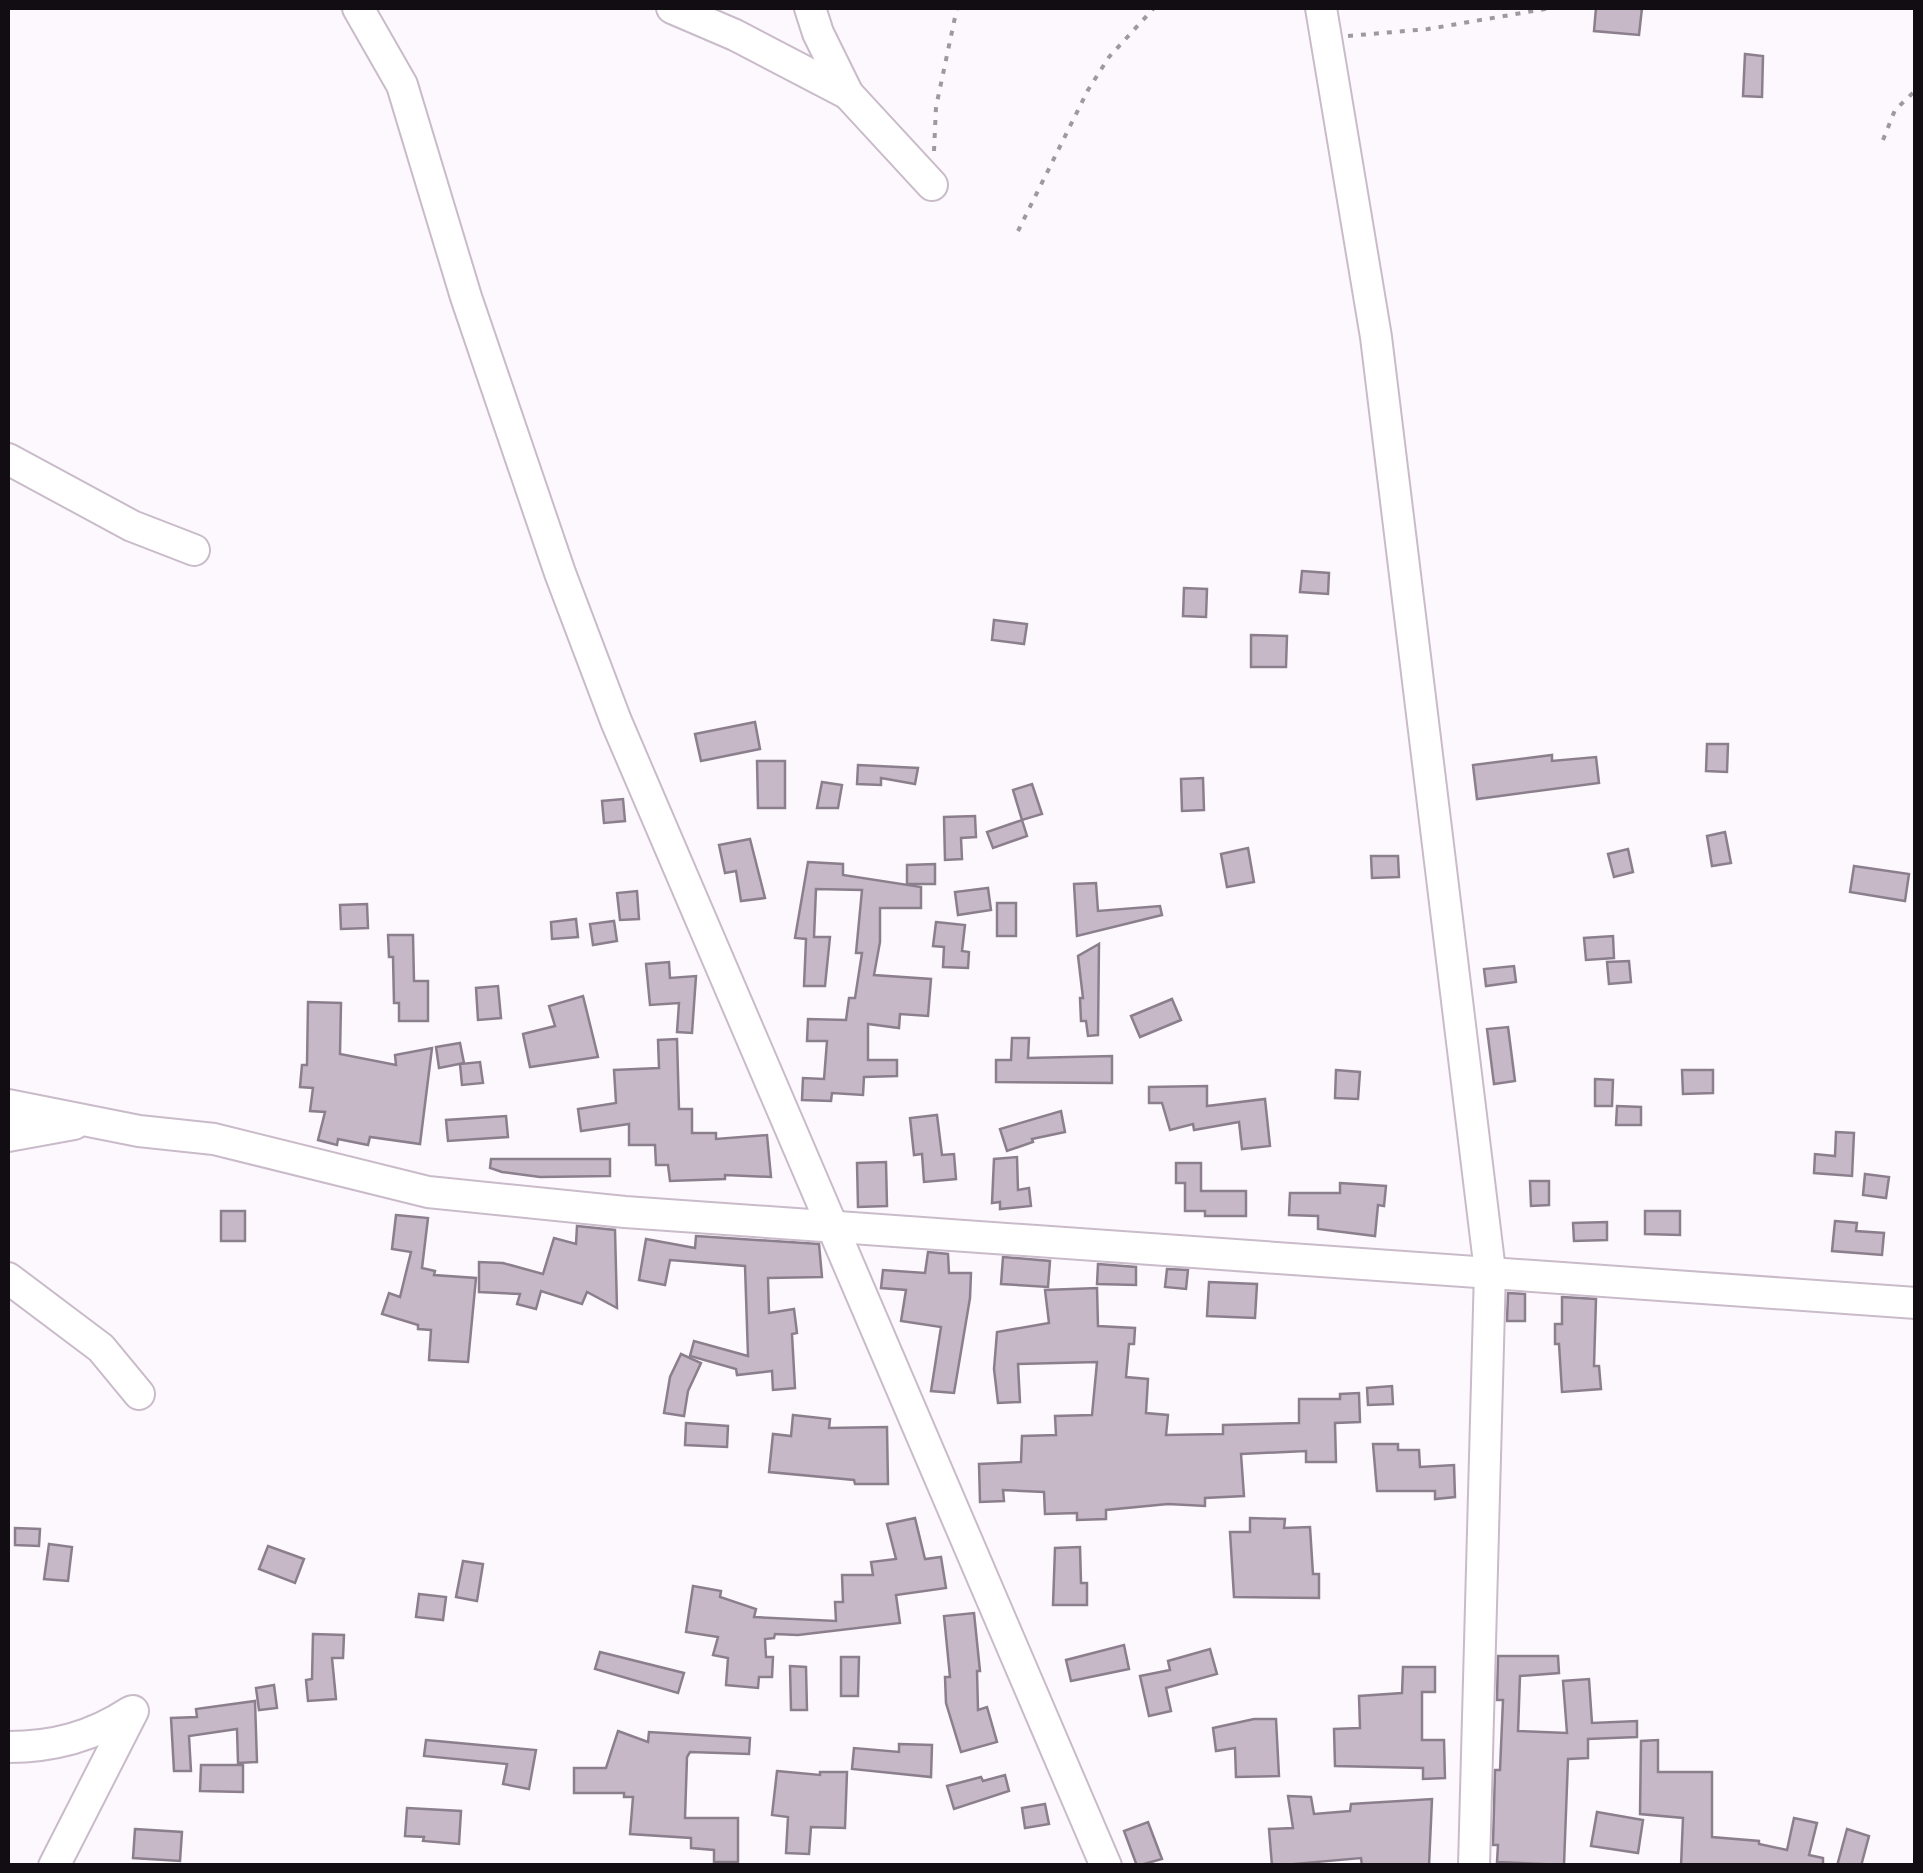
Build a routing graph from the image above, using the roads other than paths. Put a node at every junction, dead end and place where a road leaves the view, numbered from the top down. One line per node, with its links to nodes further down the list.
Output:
1 (358, 8): 12 (street)
2 (672, 8): 5 (street)
3 (810, 8): 5 (street)
4 (1321, 8): 13 (street)
5 (848, 94): 6 (street)
6 (932, 185)
7 (8, 460): 8 (street)
8 (194, 550)
9 (8, 1105): 10 (street)
10 (91, 1121): 11 (street); 12 (street)
11 (8, 1136)
12 (834, 1229): 13 (street); 19 (street)
13 (1490, 1270): 15 (street); 20 (street)
14 (8, 1278): 16 (street)
15 (1916, 1303)
16 (139, 1394)
17 (8, 1746): 18 (street)
18 (54, 1866)
19 (1106, 1866)
20 (1474, 1866)

